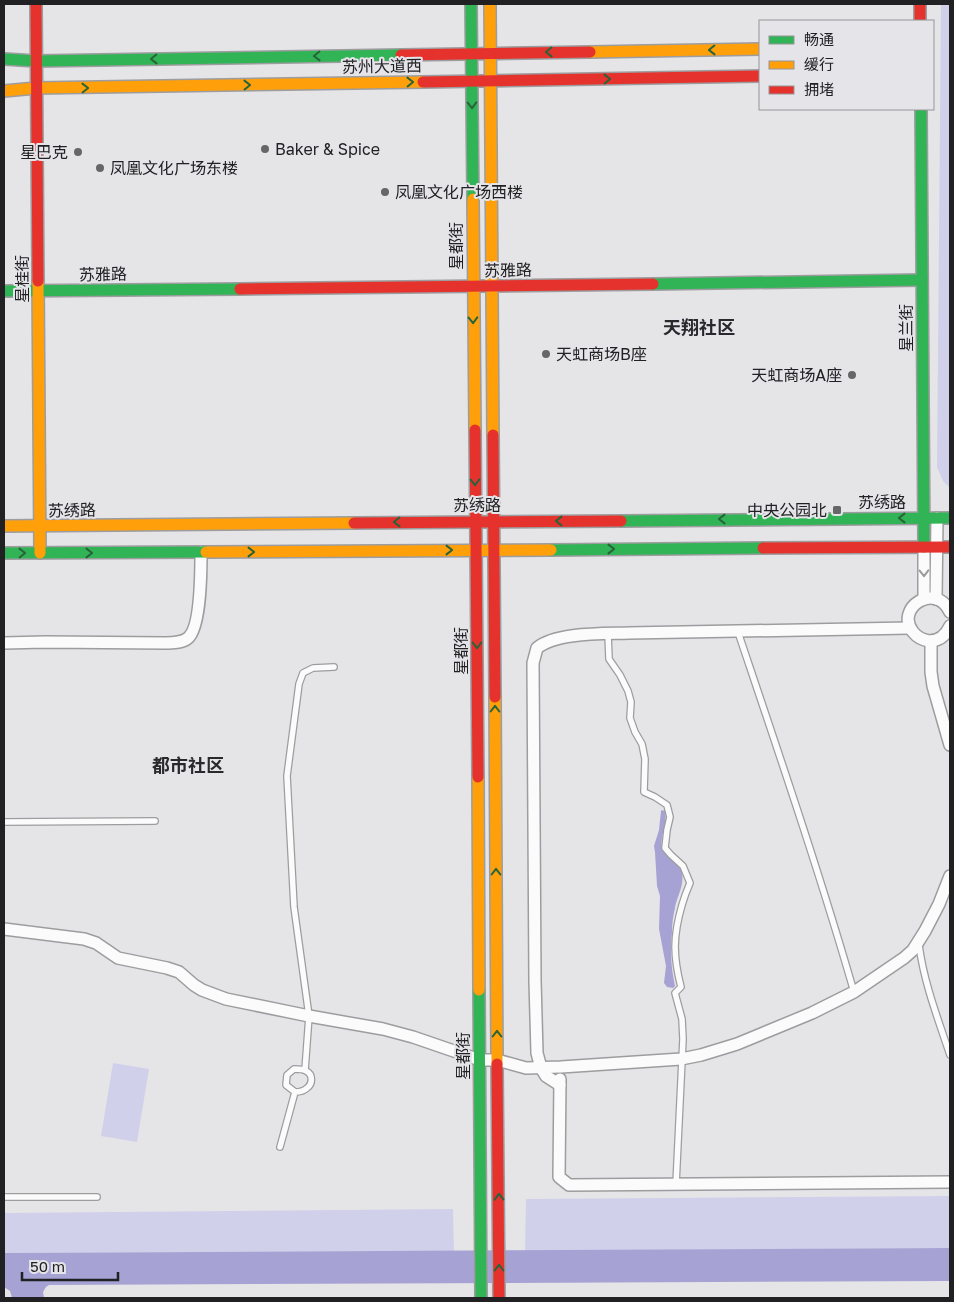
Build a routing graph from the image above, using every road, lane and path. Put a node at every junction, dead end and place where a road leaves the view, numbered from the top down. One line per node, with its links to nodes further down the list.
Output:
1 (36, 4): 10 (main road, 星桂街)
2 (471, 4): 8 (main road, 星都街)
3 (490, 4): 7 (main road, 星都街)
4 (920, 4): 5 (main road)
5 (920, 20)
6 (759, 49): 7 (main road, 苏州大道西, one-way to 7)
7 (490, 53): 8 (main road, 苏州大道西); 13 (main road, 星都街)
8 (471, 54): 10 (main road, 苏州大道西, one-way to 10); 12 (main road, 星都街)
9 (4, 59): 10 (main road, 苏州大道西)
10 (36, 61): 14 (main road, 星桂街)
11 (759, 76): 13 (main road, 苏州大道西, one-way to 11)
12 (471, 81): 13 (main road, 苏州大道西); 14 (main road, 苏州大道西, one-way to 12); 18 (main road, 星都街, one-way to 18)
13 (490, 81): 19 (main road, 星都街)
14 (36, 88): 15 (main road, 苏州大道西); 21 (main road, 星桂街)
15 (4, 91)
16 (921, 110): 17 (main road, 星兰街)
17 (922, 280): 19 (main road, 苏雅路); 22 (main road, 星兰街)
18 (473, 287): 19 (main road, 苏雅路); 21 (main road, 苏雅路); 25 (main road, 星都街, one-way to 25)
19 (492, 287): 26 (main road, 星都街)
20 (4, 291): 21 (main road, 苏雅路)
21 (38, 291): 28 (main road, 星桂街)
22 (924, 518): 23 (main road, 苏绣路); 26 (main road, 苏绣路, one-way to 26); 30 (main road, 星兰街)
23 (937, 518): 24 (main road, 苏绣路); 31 (street)
24 (950, 518)
25 (476, 521): 26 (main road, 苏绣路); 28 (main road, 苏绣路, one-way to 28); 32 (main road, 星都街)
26 (494, 521): 33 (main road, 星都街)
27 (4, 526): 28 (main road, 苏绣路)
28 (40, 526): 36 (main road, 星桂街)
29 (950, 546): 31 (main road)
30 (924, 547): 31 (main road); 33 (main road, one-way to 30); 37 (street, one-way to 37)
31 (936, 547): 38 (street)
32 (476, 550): 33 (main road); 34 (main road, one-way to 32); 58 (main road, 星都街, one-way to 58)
33 (494, 550): 59 (main road, 星都街, one-way to 33)
34 (201, 552): 36 (main road, one-way to 34); 45 (street)
35 (4, 553): 36 (main road, one-way to 36)
36 (40, 553)
37 (924, 599): 38 (street); 41 (street)
38 (936, 599): 39 (street)
39 (949, 607)
40 (950, 626): 44 (street)
41 (910, 628): 42 (street); 44 (street)
42 (738, 632): 43 (street); 54 (lane)
43 (608, 634): 57 (lane); 61 (street)
44 (931, 641): 47 (street)
45 (4, 644)
46 (334, 667): 55 (lane)
47 (950, 745)
48 (155, 821): 49 (lane)
49 (4, 822)
50 (950, 876): 51 (street)
51 (945, 904): 53 (street)
52 (4, 929): 55 (street)
53 (918, 942): 54 (street); 56 (lane)
54 (854, 992): 57 (street)
55 (309, 1016): 58 (street); 62 (lane)
56 (950, 1055)
57 (681, 1059): 60 (street); 67 (lane)
58 (480, 1060): 59 (street); 70 (main road, 星都街)
59 (497, 1060): 61 (street); 71 (main road, 星都街, one-way to 59)
60 (560, 1067): 61 (street); 63 (street)
61 (541, 1068): 63 (street)
62 (305, 1070): 64 (lane); 64 (lane)
63 (560, 1085): 67 (street)
64 (296, 1092): 65 (lane)
65 (280, 1148)
66 (950, 1182): 67 (street)
67 (676, 1184)
68 (4, 1197): 69 (lane)
69 (97, 1197)
70 (481, 1294)
71 (500, 1294)

